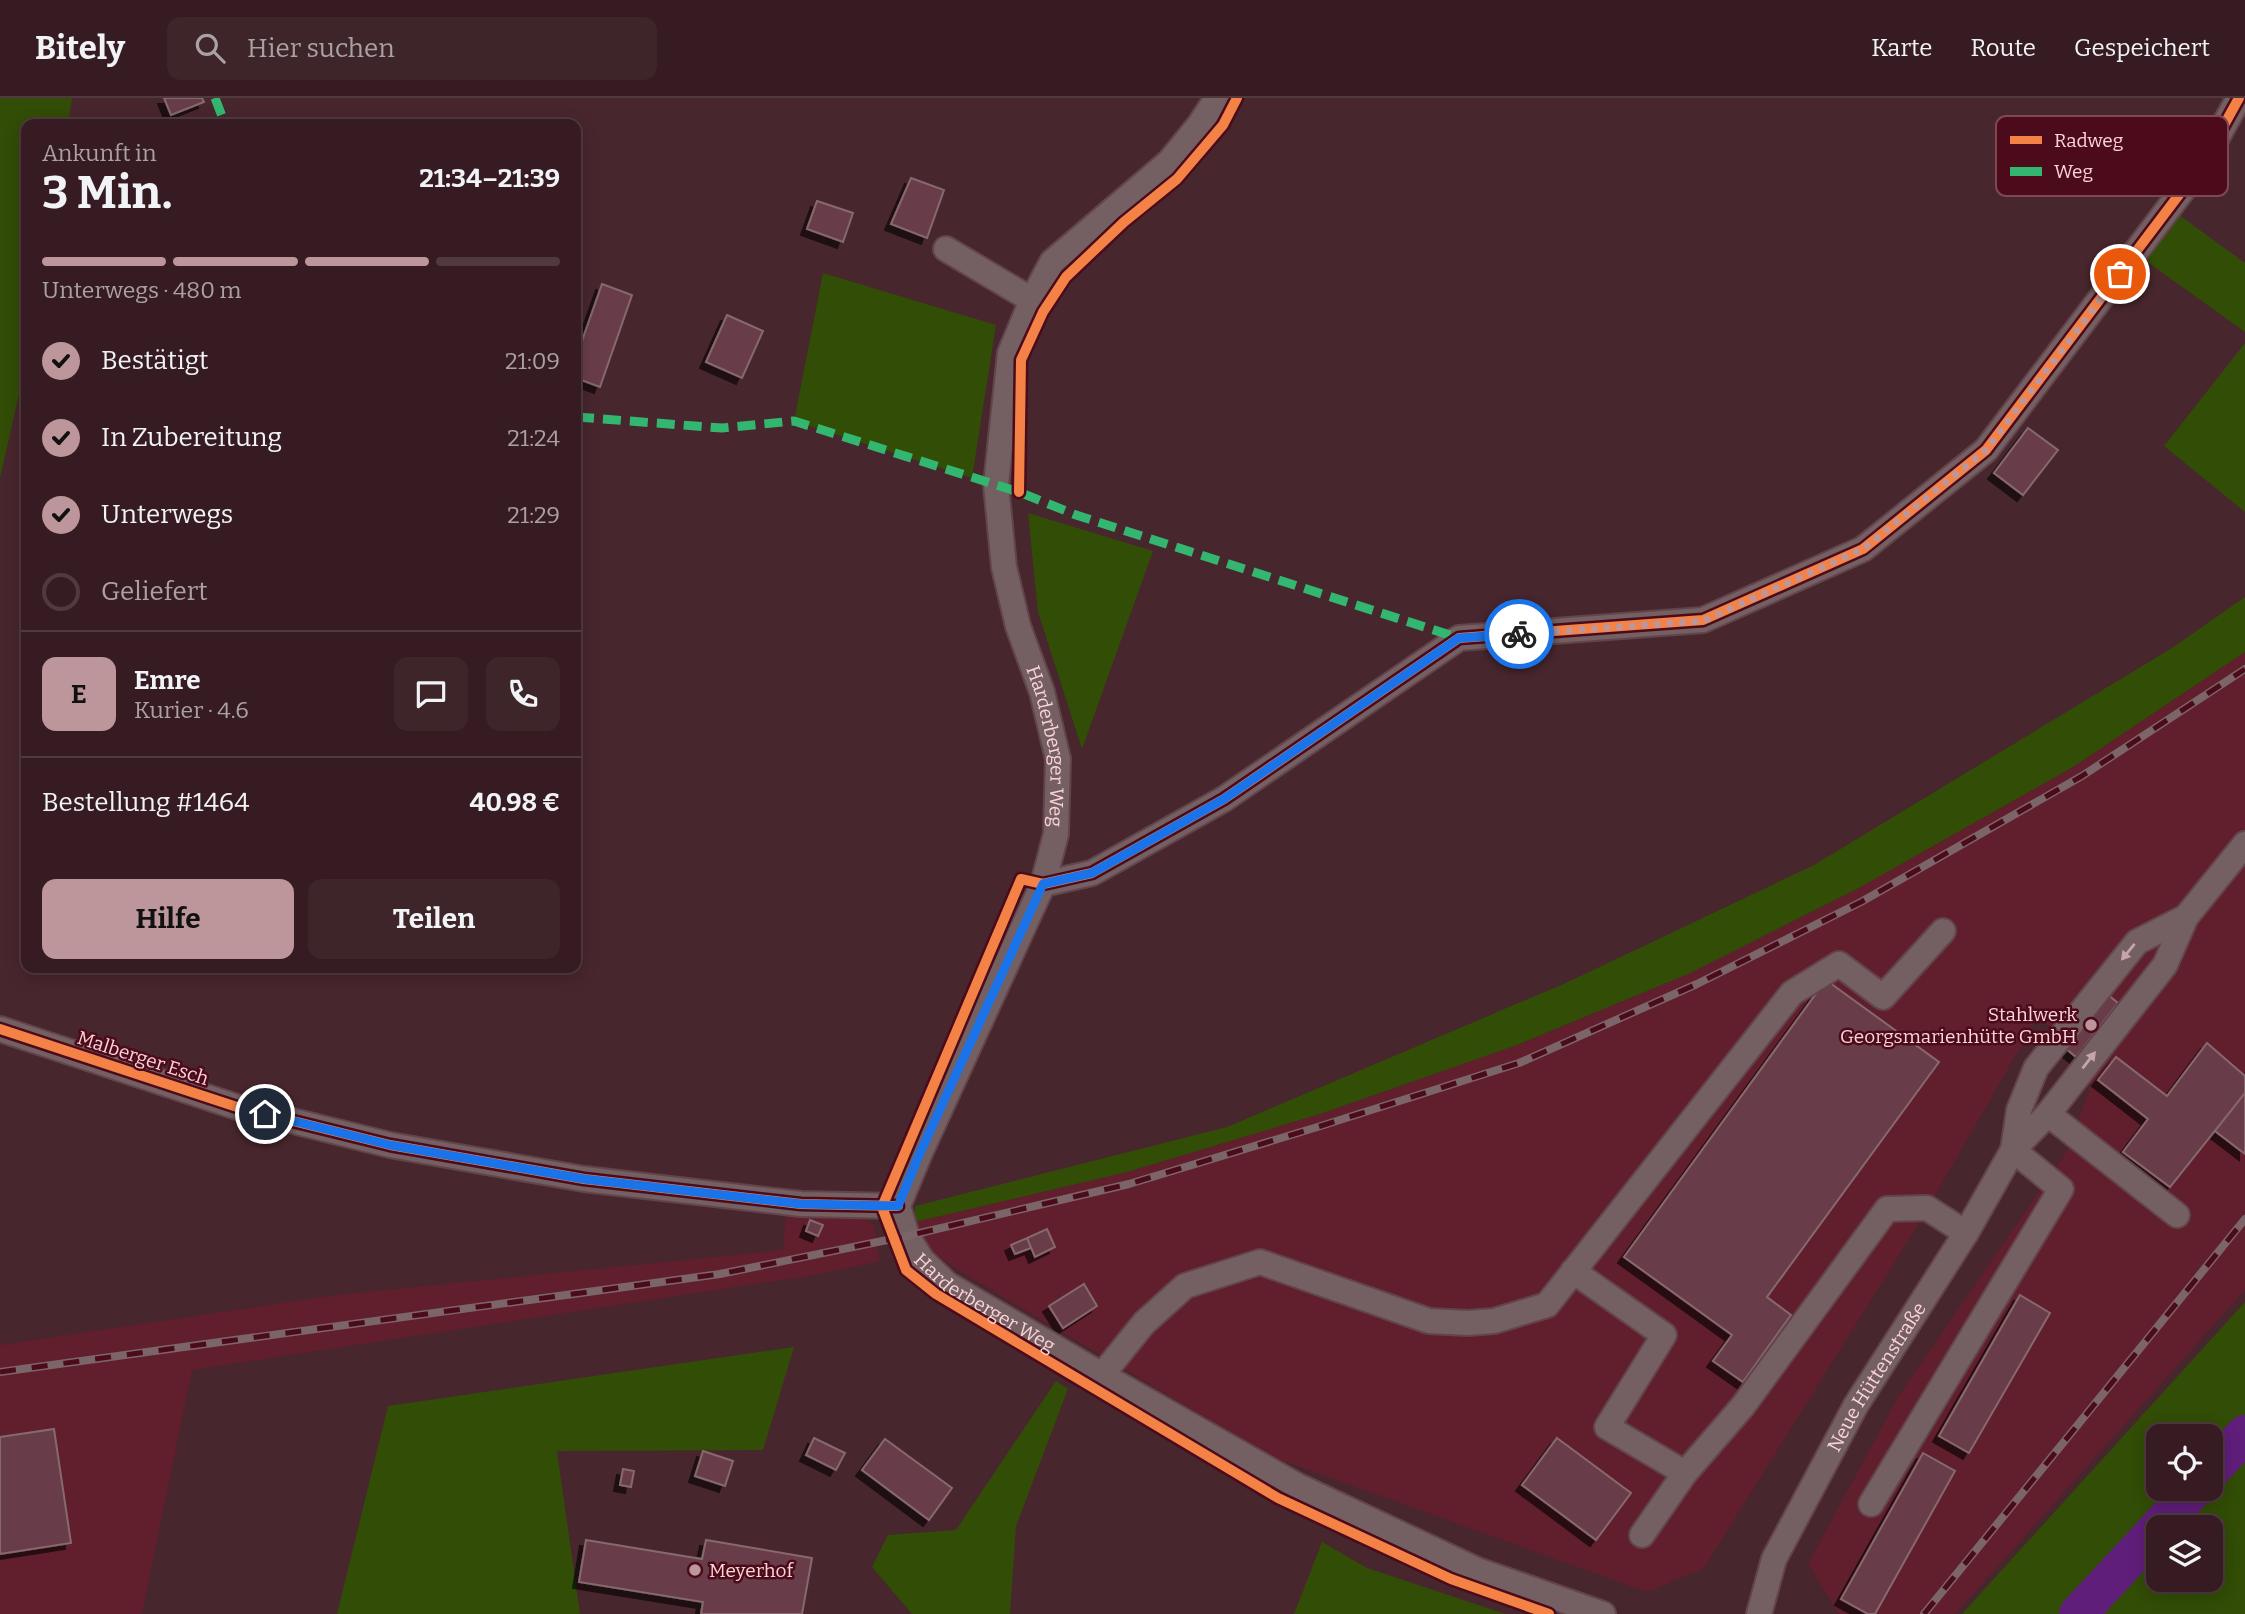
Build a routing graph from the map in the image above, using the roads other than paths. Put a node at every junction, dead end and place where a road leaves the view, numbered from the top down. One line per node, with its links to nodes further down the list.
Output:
1 (1217, 98): 6 (street, Harderberger Weg)
2 (2239, 98): 3 (street)
3 (2228, 118)
4 (2178, 196): 8 (street)
5 (946, 249): 6 (street)
6 (1032, 300): 8 (street, Harderberger Weg)
7 (2245, 844): 9 (street, Neue Hüttenstraße)
8 (1043, 884): 14 (street, Harderberger Weg)
9 (2186, 917): 12 (street, Neue Hüttenstraße, one-way to 9); 13 (street, Neue Hüttenstraße, one-way to 13)
10 (1943, 931): 17 (street)
11 (0, 1029): 14 (street, Malberger Esch)
12 (2048, 1114): 13 (street, Neue Hüttenstraße); 15 (street)
13 (2013, 1150): 16 (street, Neue Hüttenstraße); 20 (street)
14 (898, 1206): 18 (street, Harderberger Weg)
15 (2177, 1215)
16 (1966, 1233): 19 (street); 23 (street, Neue Hüttenstraße)
17 (1573, 1271): 18 (street); 19 (street)
18 (1102, 1375): 22 (street, Harderberger Weg)
19 (1685, 1473): 21 (street)
20 (1871, 1504)
21 (1642, 1535)
22 (1603, 1614)
23 (1759, 1614)

